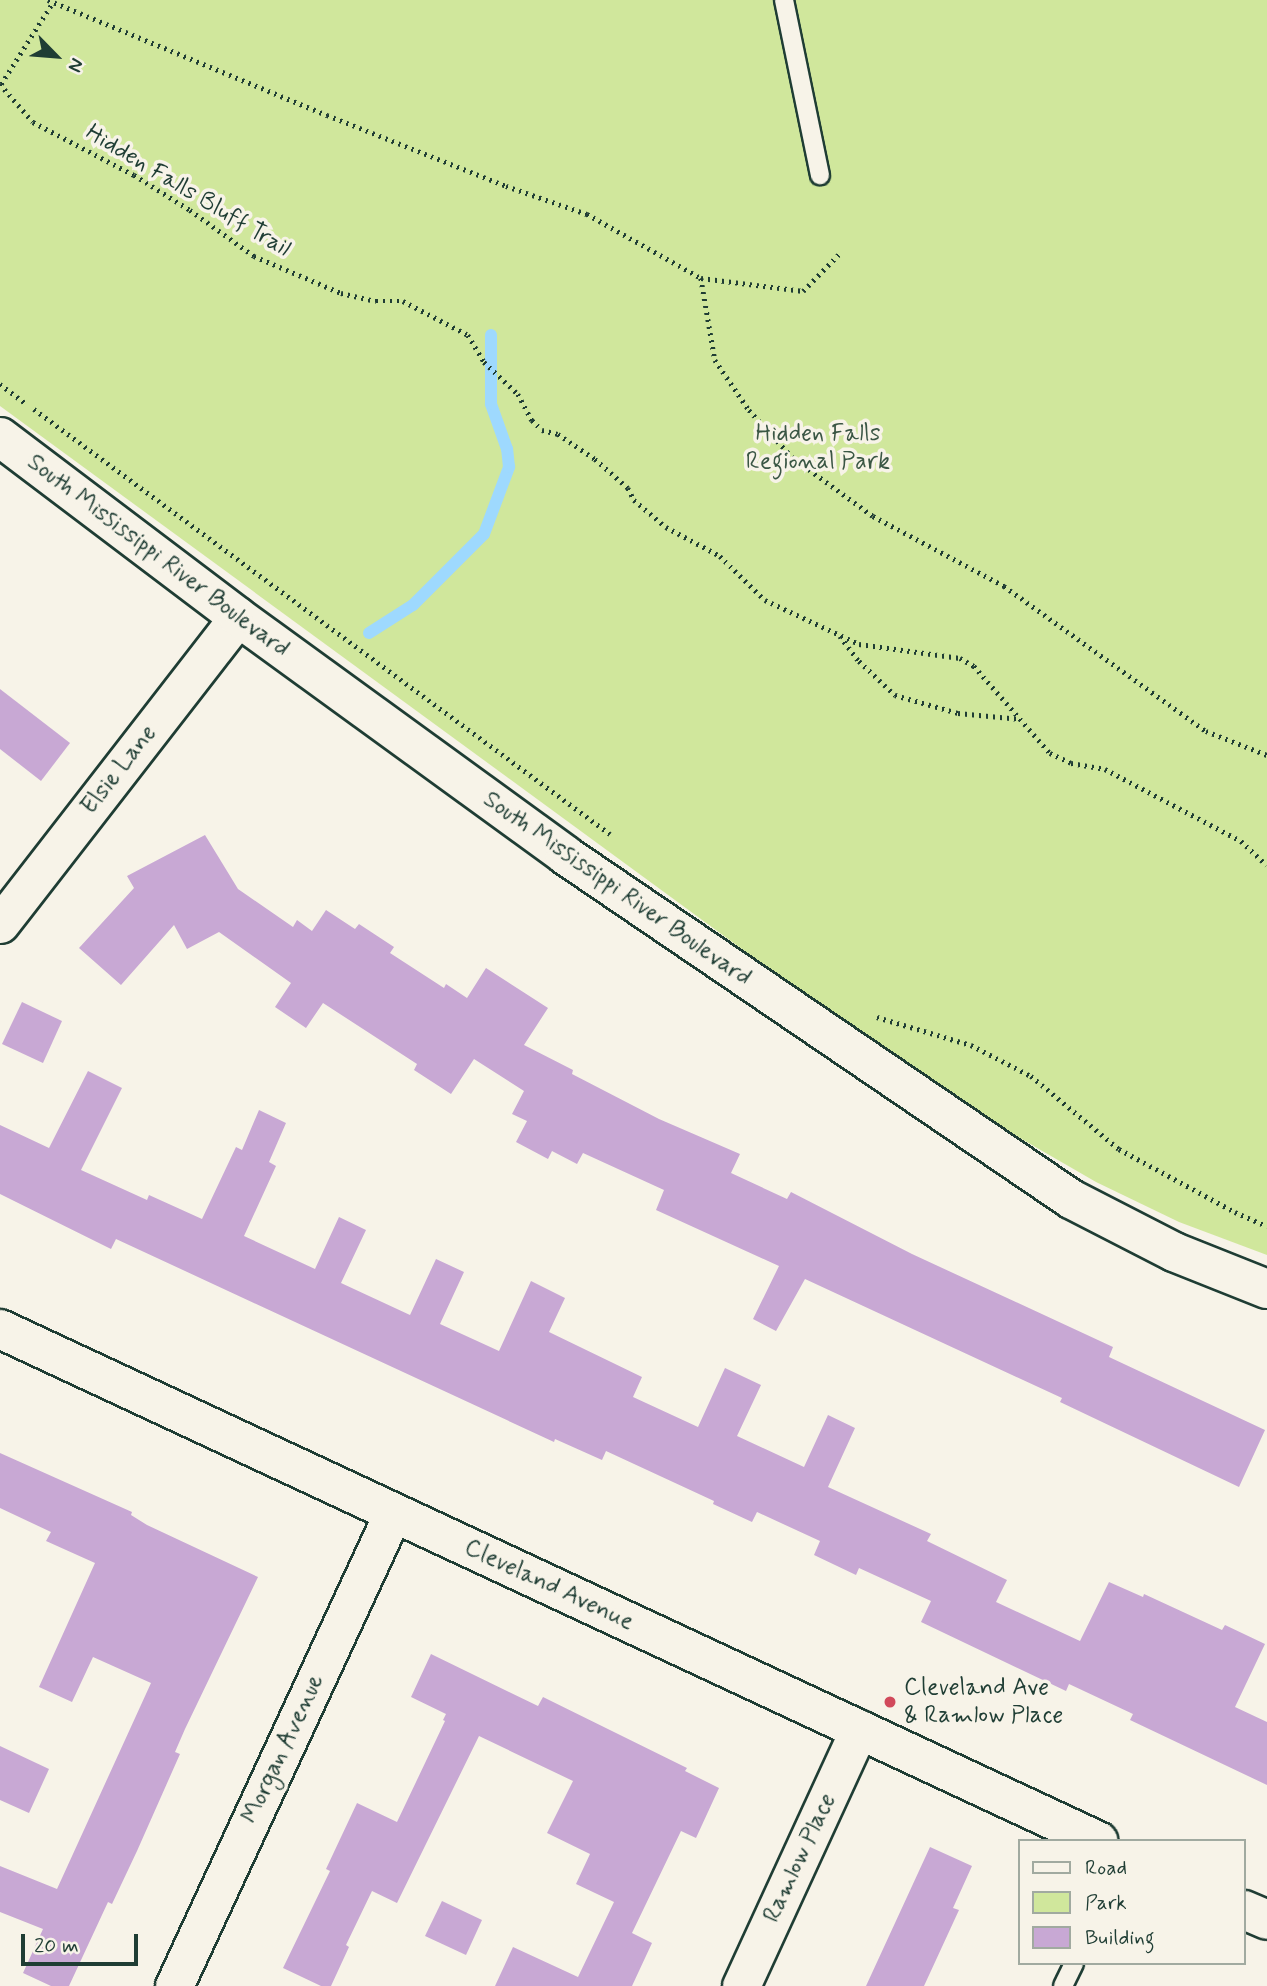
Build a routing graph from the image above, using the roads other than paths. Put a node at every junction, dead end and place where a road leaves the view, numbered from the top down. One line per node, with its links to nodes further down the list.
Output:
1 (785, 0): 2 (lane)
2 (820, 175)
3 (0, 437): 4 (street, South Mississippi River Boulevard)
4 (238, 617): 5 (street, Elsie Lane); 6 (street, South Mississippi River Boulevard)
5 (0, 924)
6 (1267, 1289)
7 (0, 1329): 8 (street, Cleveland Avenue)
8 (393, 1513): 9 (street, Cleveland Avenue); 14 (street, Morgan Avenue)
9 (859, 1729): 10 (street, Cleveland Avenue); 15 (street, Ramlow Place)
10 (1094, 1839)
11 (1246, 1911): 12 (street)
12 (1267, 1920)
13 (1073, 1965): 16 (lane)
14 (174, 1986)
15 (741, 1986)
16 (1063, 1986)

